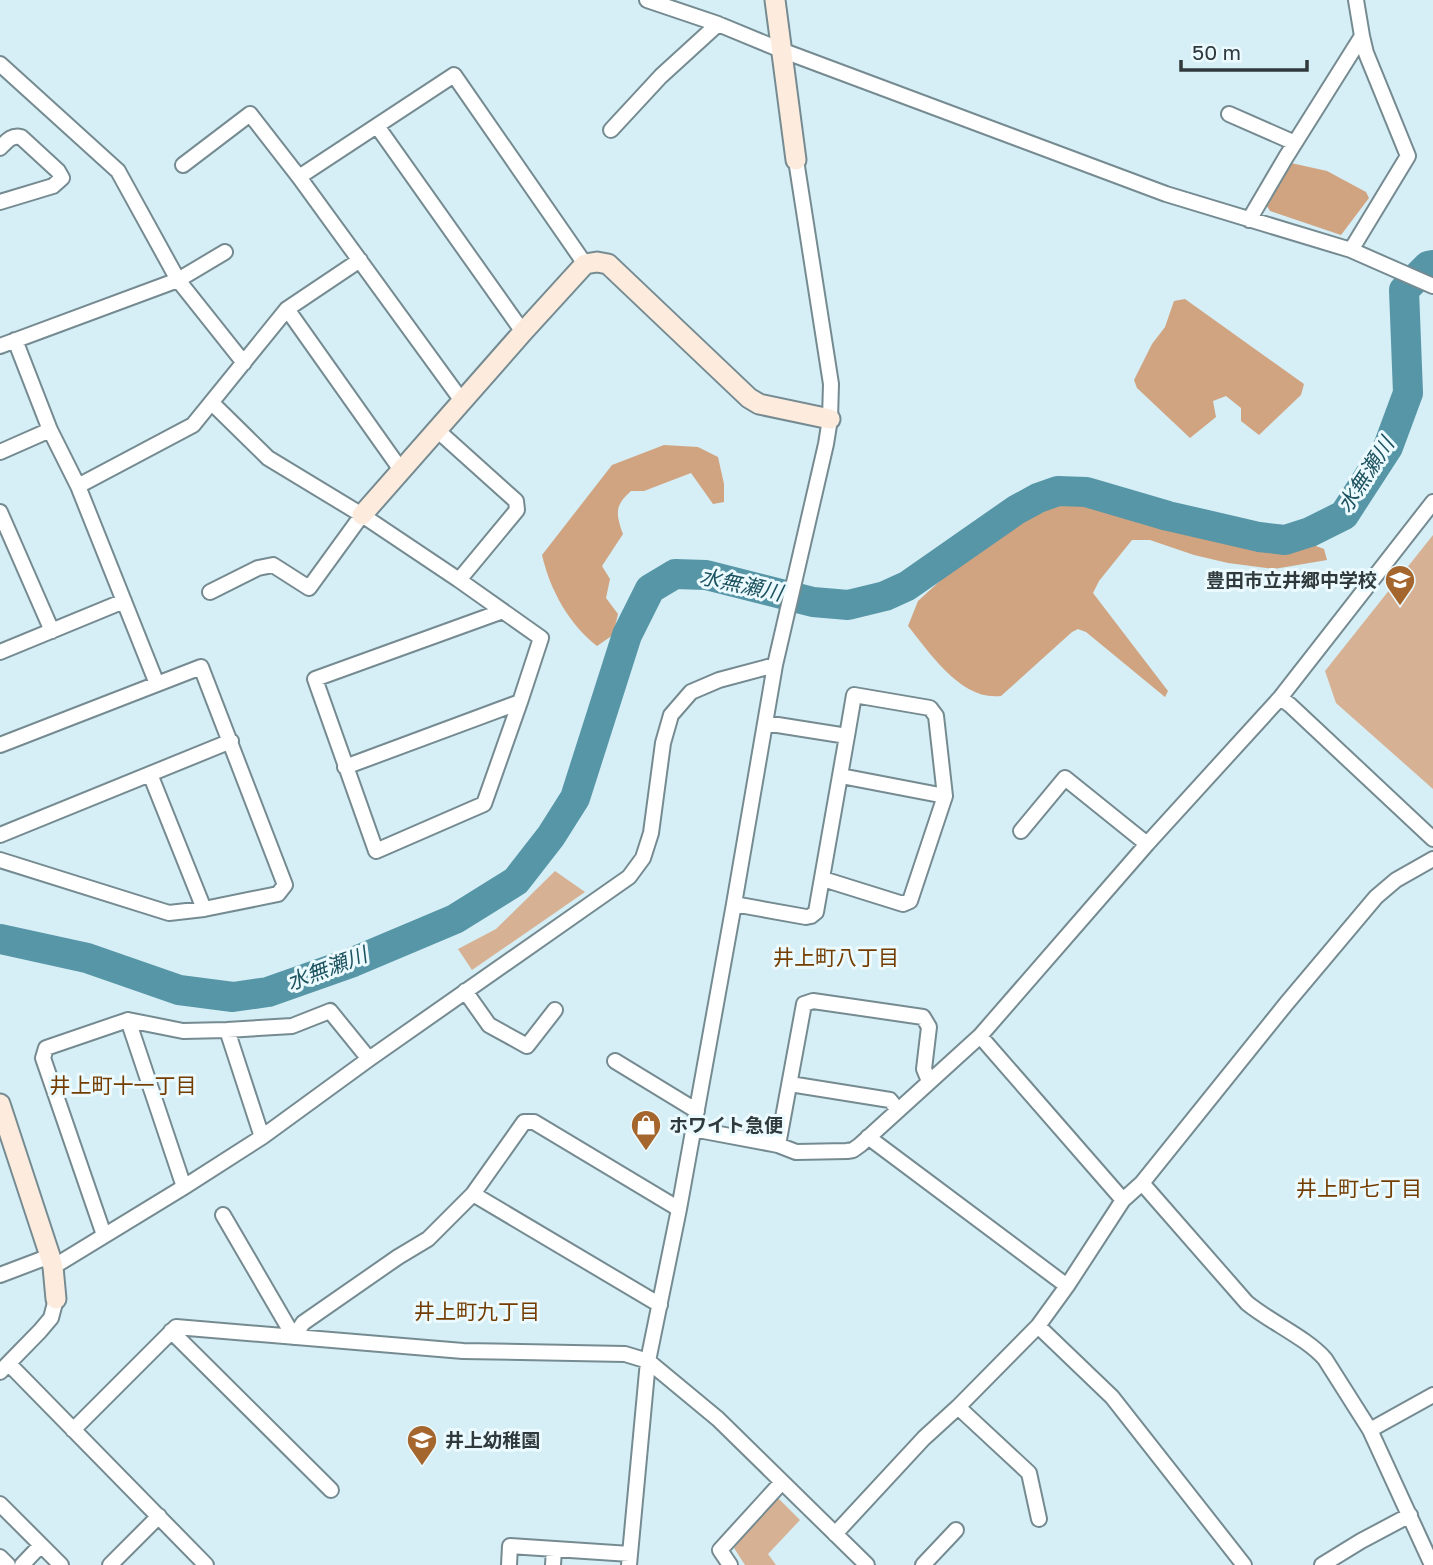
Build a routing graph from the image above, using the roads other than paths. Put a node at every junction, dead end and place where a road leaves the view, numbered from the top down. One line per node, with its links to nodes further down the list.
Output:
1 (647, 0): 4 (street)
2 (775, 0): 6 (street)
3 (1356, 0): 5 (street)
4 (718, 24): 6 (street); 10 (street)
5 (1362, 36): 11 (street); 18 (street)
6 (781, 50): 13 (street); 17 (street)
7 (0, 64): 22 (street)
8 (1229, 114): 11 (street)
9 (377, 126): 15 (street); 21 (street); 25 (street)
10 (611, 130)
11 (1295, 144): 17 (street)
12 (0, 148): 16 (street)
13 (796, 160): 31 (street)
14 (183, 165): 15 (street)
15 (299, 177): 20 (street)
16 (0, 202)
17 (1249, 220): 18 (street)
18 (1351, 250): 23 (street)
19 (225, 252): 22 (street)
20 (360, 260): 24 (street); 29 (street)
21 (585, 264): 25 (street); 31 (street)
22 (178, 280): 26 (street); 28 (street)
23 (1432, 286)
24 (287, 309): 28 (street); 35 (street)
25 (523, 331): 29 (street)
26 (15, 340): 27 (street); 32 (street)
27 (0, 346)
28 (244, 363): 30 (street)
29 (462, 401): 33 (street)
30 (212, 403): 36 (street); 39 (street)
31 (830, 419): 46 (street)
32 (50, 430): 34 (street); 36 (street)
33 (436, 430): 35 (street); 40 (street)
34 (0, 452)
35 (401, 470): 39 (street)
36 (78, 486): 42 (street)
37 (1433, 502): 48 (street)
38 (0, 512): 44 (street)
39 (362, 515): 40 (street); 41 (street)
40 (459, 580): 43 (street)
41 (210, 592)
42 (124, 601): 44 (street); 47 (street)
43 (503, 611): 49 (street); 54 (street)
44 (52, 631): 45 (street)
45 (0, 652)
46 (775, 665): 50 (street); 67 (street)
47 (157, 684): 52 (street); 53 (street)
48 (1280, 698): 60 (street); 61 (street)
49 (520, 702): 54 (street); 54 (street)
50 (765, 723): 51 (street); 65 (street)
51 (847, 736): 56 (street); 57 (street)
52 (231, 741): 55 (street); 66 (street)
53 (0, 745)
54 (345, 767)
55 (150, 774): 59 (street); 66 (street)
56 (841, 776): 57 (street); 64 (street)
57 (945, 796): 64 (street)
58 (1021, 831): 61 (street)
59 (0, 835)
60 (1433, 839)
61 (1147, 844): 71 (street)
62 (1433, 859): 83 (street)
63 (0, 860): 66 (street)
64 (822, 879): 65 (street)
65 (734, 904): 78 (street)
66 (204, 909)
67 (465, 991): 68 (street); 72 (street)
68 (555, 1010)
69 (128, 1020): 70 (street); 84 (street); 89 (street)
70 (227, 1030): 72 (street); 80 (street)
71 (980, 1036): 74 (street); 86 (street)
72 (369, 1059): 80 (street)
73 (615, 1061): 78 (street)
74 (929, 1081): 75 (street); 77 (street)
75 (790, 1084): 77 (street); 82 (street)
76 (0, 1104): 90 (street)
77 (898, 1110): 81 (street)
78 (696, 1111): 79 (street)
79 (693, 1129): 82 (street); 87 (street)
80 (262, 1137): 84 (street)
81 (868, 1137): 82 (street); 92 (street)
82 (778, 1145)
83 (1142, 1183): 86 (street); 103 (street)
84 (184, 1188): 89 (street)
85 (473, 1194): 87 (street); 94 (street); 97 (street)
86 (1123, 1199): 92 (street)
87 (679, 1209): 94 (street)
88 (223, 1215): 97 (street)
89 (104, 1236): 90 (street)
90 (51, 1262): 91 (street); 93 (street)
91 (0, 1275)
92 (1067, 1286): 95 (street)
93 (56, 1299): 99 (street)
94 (660, 1305): 98 (street)
95 (1038, 1326): 101 (street); 126 (street)
96 (171, 1331): 97 (street); 102 (street); 105 (street)
97 (294, 1337): 98 (street)
98 (649, 1362): 104 (street); 115 (street)
99 (4, 1368): 102 (street)
100 (1433, 1395): 103 (street)
101 (958, 1407): 109 (street); 111 (street)
102 (73, 1430): 108 (street)
103 (1370, 1430): 107 (street)
104 (782, 1482): 111 (street); 123 (street)
105 (331, 1490)
106 (0, 1504): 112 (street)
107 (1410, 1515): 127 (street); 128 (street)
108 (159, 1516): 119 (street); 120 (street)
109 (1039, 1519)
110 (956, 1531): 125 (street)
111 (835, 1534): 124 (street)
112 (41, 1545): 117 (street); 118 (street)
113 (554, 1549): 115 (street); 121 (street); 122 (street)
114 (0, 1557): 116 (street)
115 (629, 1559)
116 (8, 1565)
117 (22, 1565)
118 (61, 1565)
119 (110, 1565)
120 (205, 1565)
121 (509, 1565)
122 (553, 1565)
123 (730, 1565)
124 (867, 1565)
125 (923, 1565)
126 (1244, 1565)
127 (1322, 1565)
128 (1432, 1565)

